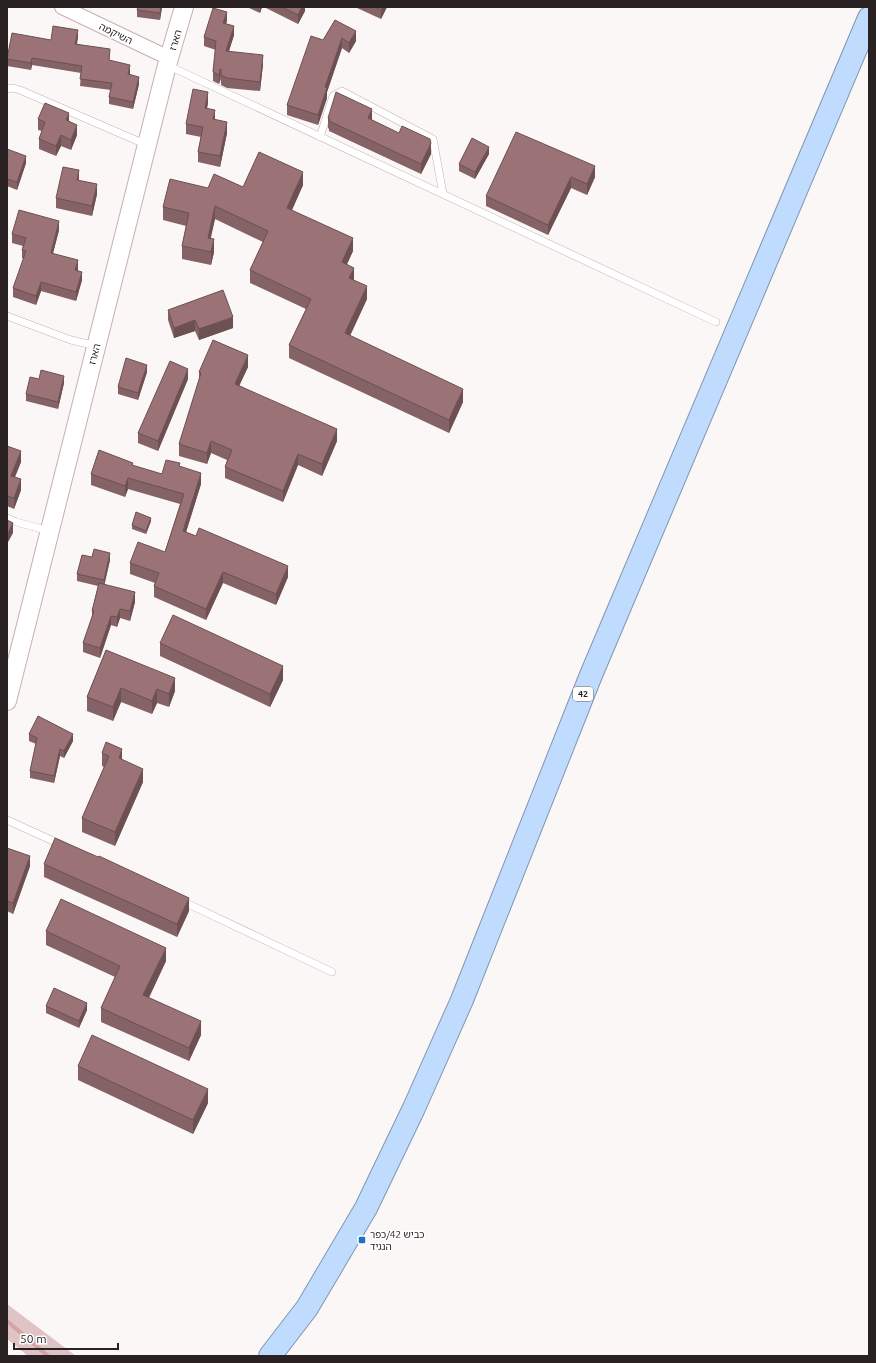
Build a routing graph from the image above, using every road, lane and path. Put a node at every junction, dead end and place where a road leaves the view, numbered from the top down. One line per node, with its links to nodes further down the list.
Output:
1 (62, 7): 4 (street, השיקמה)
2 (184, 7): 4 (street, הארז)
3 (869, 18): 19 (highway, 42)
4 (168, 62): 6 (lane); 7 (street, הארז)
5 (7, 89): 7 (lane)
6 (320, 136): 8 (lane); 8 (lane)
7 (147, 145): 11 (street, הארז)
8 (443, 194): 10 (lane)
9 (7, 316): 11 (lane)
10 (716, 322)
11 (96, 346): 13 (street, הארז)
12 (7, 518): 13 (lane)
13 (50, 531): 14 (street, הארז)
14 (7, 701)
15 (7, 820): 16 (lane)
16 (71, 850)
17 (177, 899): 18 (lane)
18 (332, 972)
19 (270, 1356)

